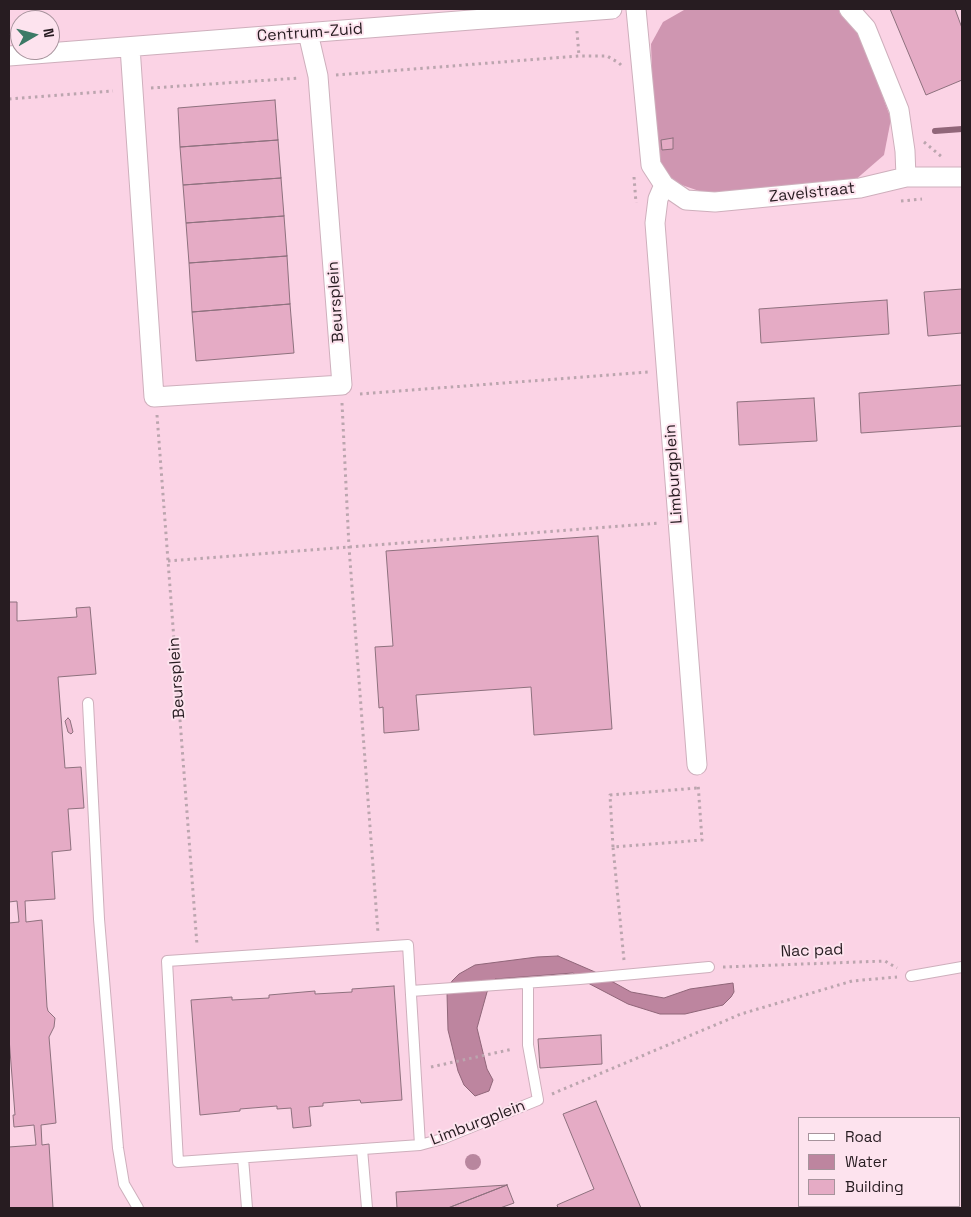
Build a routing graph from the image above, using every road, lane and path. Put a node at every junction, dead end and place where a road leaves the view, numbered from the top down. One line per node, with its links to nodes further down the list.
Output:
1 (612, 9): 4 (street, Centrum-Zuid)
2 (636, 9): 14 (street)
3 (850, 9): 12 (street)
4 (308, 33): 5 (street, Centrum-Zuid); 8 (street, Beursplein)
5 (130, 47): 6 (street, Centrum-Zuid); 9 (street)
6 (9, 56)
7 (624, 72): 8 (path)
8 (318, 76): 9 (path); 19 (street, Beursplein)
9 (133, 90): 10 (path); 20 (street)
10 (9, 99)
11 (634, 176): 17 (path)
12 (906, 176): 13 (street, Zavelstraat); 14 (street, Zavelstraat)
13 (962, 177)
14 (664, 185): 18 (street, Limburgplein)
15 (927, 198): 16 (path)
16 (898, 201)
17 (636, 205)
18 (666, 370): 19 (path); 21 (street, Limburgplein)
19 (342, 390): 20 (street); 22 (path)
20 (154, 397): 23 (path, Beursplein)
21 (677, 522): 22 (path); 25 (street, Limburgplein)
22 (349, 546): 23 (path); 28 (path)
23 (168, 561): 29 (path, Beursplein)
24 (88, 703): 42 (lane)
25 (697, 765): 26 (path)
26 (698, 788): 27 (path); 27 (path)
27 (613, 846): 32 (path)
28 (379, 946): 29 (lane); 35 (lane)
29 (198, 959): 41 (lane, Limburgplein)
30 (710, 967): 32 (lane); 33 (path, Nac pad)
31 (962, 967): 33 (lane)
32 (626, 974): 34 (lane)
33 (911, 976): 38 (path)
34 (528, 983): 35 (lane); 38 (lane, Limburgplein)
35 (411, 991): 39 (lane)
36 (504, 1052): 37 (path)
37 (432, 1067)
38 (538, 1100): 39 (lane, Limburgplein)
39 (420, 1145): 40 (lane, Limburgplein)
40 (362, 1149): 41 (lane, Limburgplein); 44 (lane)
41 (243, 1158): 43 (lane)
42 (138, 1208)
43 (247, 1208)
44 (367, 1208)

